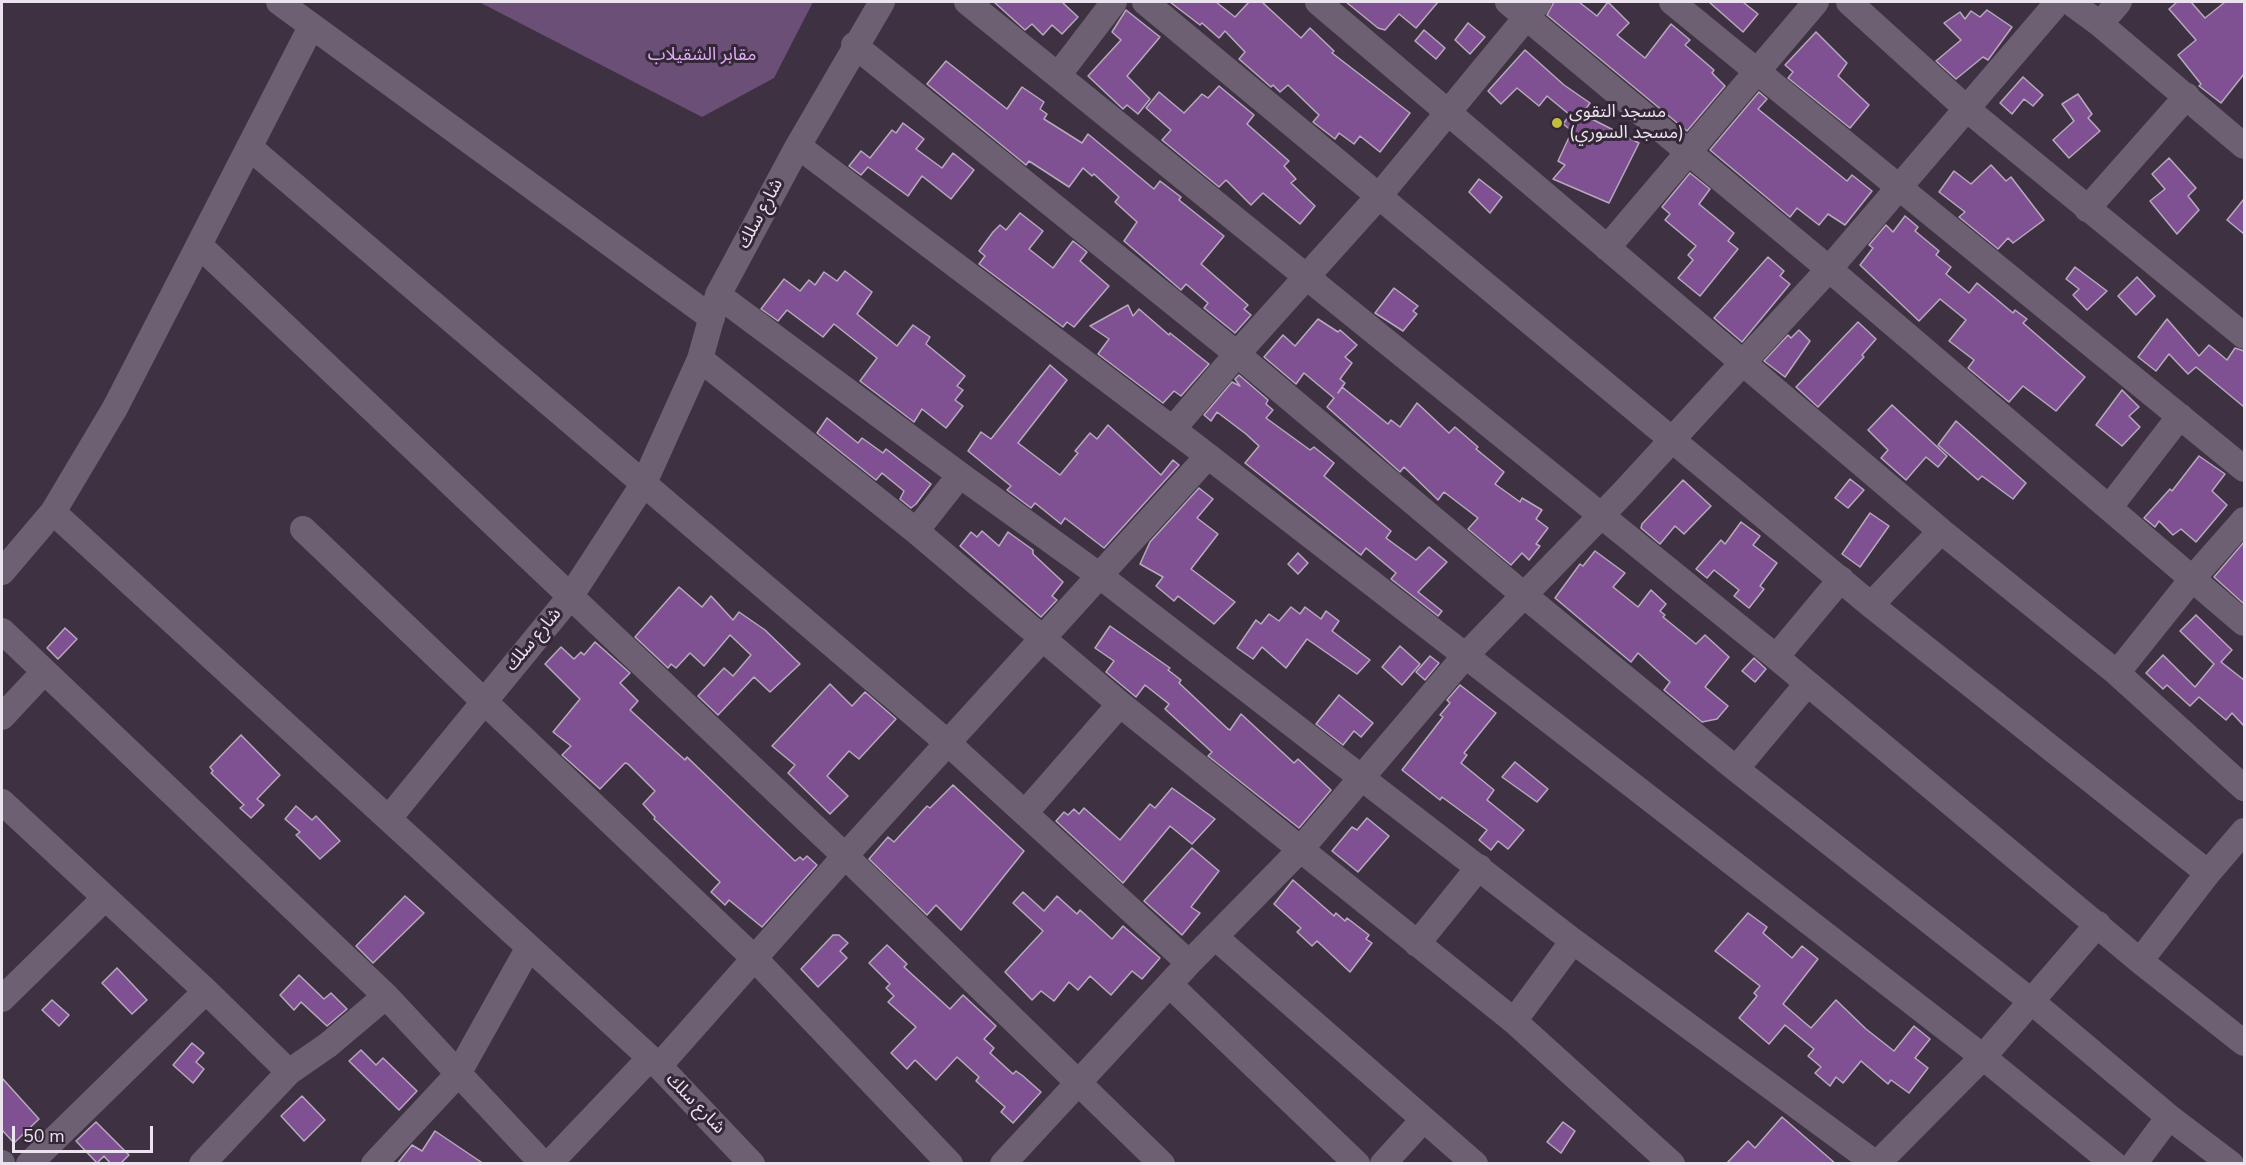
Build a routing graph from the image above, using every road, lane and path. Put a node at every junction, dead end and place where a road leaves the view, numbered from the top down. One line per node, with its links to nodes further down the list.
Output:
1 (279, 2): 15 (street)
2 (882, 2): 16 (street, شارع سلك)
3 (967, 2): 18 (street)
4 (1114, 2): 18 (street)
5 (1145, 2): 27 (street)
6 (1318, 2): 21 (street)
7 (1672, 2): 17 (street)
8 (1816, 2): 17 (street)
9 (1849, 2): 20 (street)
10 (2058, 2): 20 (street)
11 (2070, 2): 14 (street)
12 (2119, 2): 14 (street)
13 (1525, 7): 21 (street); 25 (street)
14 (2100, 24): 19 (street)
15 (311, 27): 24 (street); 33 (street)
16 (854, 45): 22 (street, شارع سلك); 35 (street)
17 (1757, 72): 25 (street); 26 (street)
18 (1059, 74): 32 (street)
19 (2187, 96): 23 (street); 28 (street)
20 (1968, 110): 26 (street); 28 (street)
21 (1447, 111): 27 (street); 30 (street)
22 (798, 146): 33 (street, شارع سلك); 39 (street)
23 (2244, 146)
24 (249, 147): 29 (street); 44 (street)
25 (1688, 152): 30 (street); 31 (street)
26 (1899, 188): 31 (street); 38 (street)
27 (1379, 196): 32 (street); 40 (street)
28 (2087, 209): 34 (street)
29 (199, 245): 46 (street); 57 (street)
30 (1607, 248): 37 (street)
31 (1829, 269): 37 (street); 45 (street)
32 (1307, 276): 35 (street); 47 (street)
33 (715, 306): 36 (street, شارع سلك); 43 (street)
34 (2244, 336)
35 (1236, 354): 39 (street); 56 (street)
36 (700, 359): 44 (street, شارع سلك); 50 (street)
37 (1742, 361): 40 (street); 51 (street)
38 (2180, 416): 42 (street); 45 (street)
39 (1173, 429): 41 (street)
40 (1674, 438): 47 (street); 54 (street)
41 (1208, 456): 53 (street); 62 (street)
42 (2244, 469)
43 (960, 475): 50 (street); 53 (street)
44 (644, 483): 57 (street, شارع سلك); 70 (street)
45 (2109, 508): 55 (street)
46 (53, 512): 52 (street); 76 (street)
47 (1601, 515): 56 (street); 63 (street)
48 (2244, 520): 55 (street)
49 (303, 529): 67 (street)
50 (916, 531): 61 (street)
51 (1941, 531): 58 (street); 65 (street)
52 (2, 572)
53 (1100, 576): 61 (street); 72 (street)
54 (1841, 579): 58 (street); 63 (street)
55 (2192, 579): 59 (street); 65 (street)
56 (1525, 596): 62 (street); 71 (street)
57 (570, 597): 67 (street, شارع سلك); 79 (street)
58 (1871, 604): 81 (street)
59 (2244, 623)
60 (2, 631): 64 (street)
61 (1043, 637): 68 (street); 70 (street)
62 (1466, 656): 72 (street); 98 (street)
63 (1776, 657): 66 (street)
64 (44, 672): 69 (street); 94 (street)
65 (2117, 673): 73 (street)
66 (1807, 684): 71 (street); 83 (street)
67 (485, 700): 76 (street, شارع سلك); 88 (street)
68 (1120, 704): 75 (street); 78 (street)
69 (2, 717)
70 (949, 744): 75 (street); 79 (street)
71 (1736, 769): 95 (street)
72 (1361, 779): 78 (street); 80 (street)
73 (2244, 788)
74 (2, 802): 82 (street)
75 (1025, 813): 90 (street)
76 (389, 818): 87 (street, شارع سلك)
77 (2244, 831): 81 (street)
78 (1300, 850): 84 (street); 86 (street)
79 (845, 856): 88 (street); 102 (street)
80 (1479, 867): 85 (street); 86 (street)
81 (2208, 873): 89 (street)
82 (104, 899): 92 (street); 93 (street)
83 (2097, 924): 89 (street); 95 (street)
84 (1215, 937): 90 (street); 104 (street)
85 (1573, 941): 96 (street); 118 (street)
86 (1417, 944): 96 (street)
87 (529, 947): 99 (street, شارع سلك); 101 (street)
88 (756, 960): 99 (street); 111 (street)
89 (2140, 961): 97 (street)
90 (1189, 963): 91 (street)
91 (1170, 985): 102 (street); 114 (street)
92 (206, 991): 100 (street); 105 (street)
93 (4, 992)
94 (386, 996): 100 (street); 101 (street)
95 (2031, 1001): 98 (street); 103 (street)
96 (1514, 1022): 117 (street)
97 (2244, 1043)
98 (1983, 1057): 118 (street); 119 (street)
99 (655, 1062): 109 (street); 110 (street, شارع سلك)
100 (289, 1072): 106 (street)
101 (458, 1074): 107 (street); 108 (street)
102 (1078, 1082): 112 (street); 113 (street)
103 (2169, 1117): 120 (street); 121 (street)
104 (1423, 1120): 115 (street); 116 (street)
105 (29, 1164)
106 (202, 1164)
107 (374, 1164)
108 (543, 1164)
109 (549, 1164)
110 (752, 1164)
111 (950, 1164)
112 (1004, 1164)
113 (1162, 1164)
114 (1357, 1164)
115 (1383, 1164)
116 (1475, 1164)
117 (1672, 1164)
118 (1877, 1164)
119 (2114, 1164)
120 (2134, 1164)
121 (2231, 1164)

